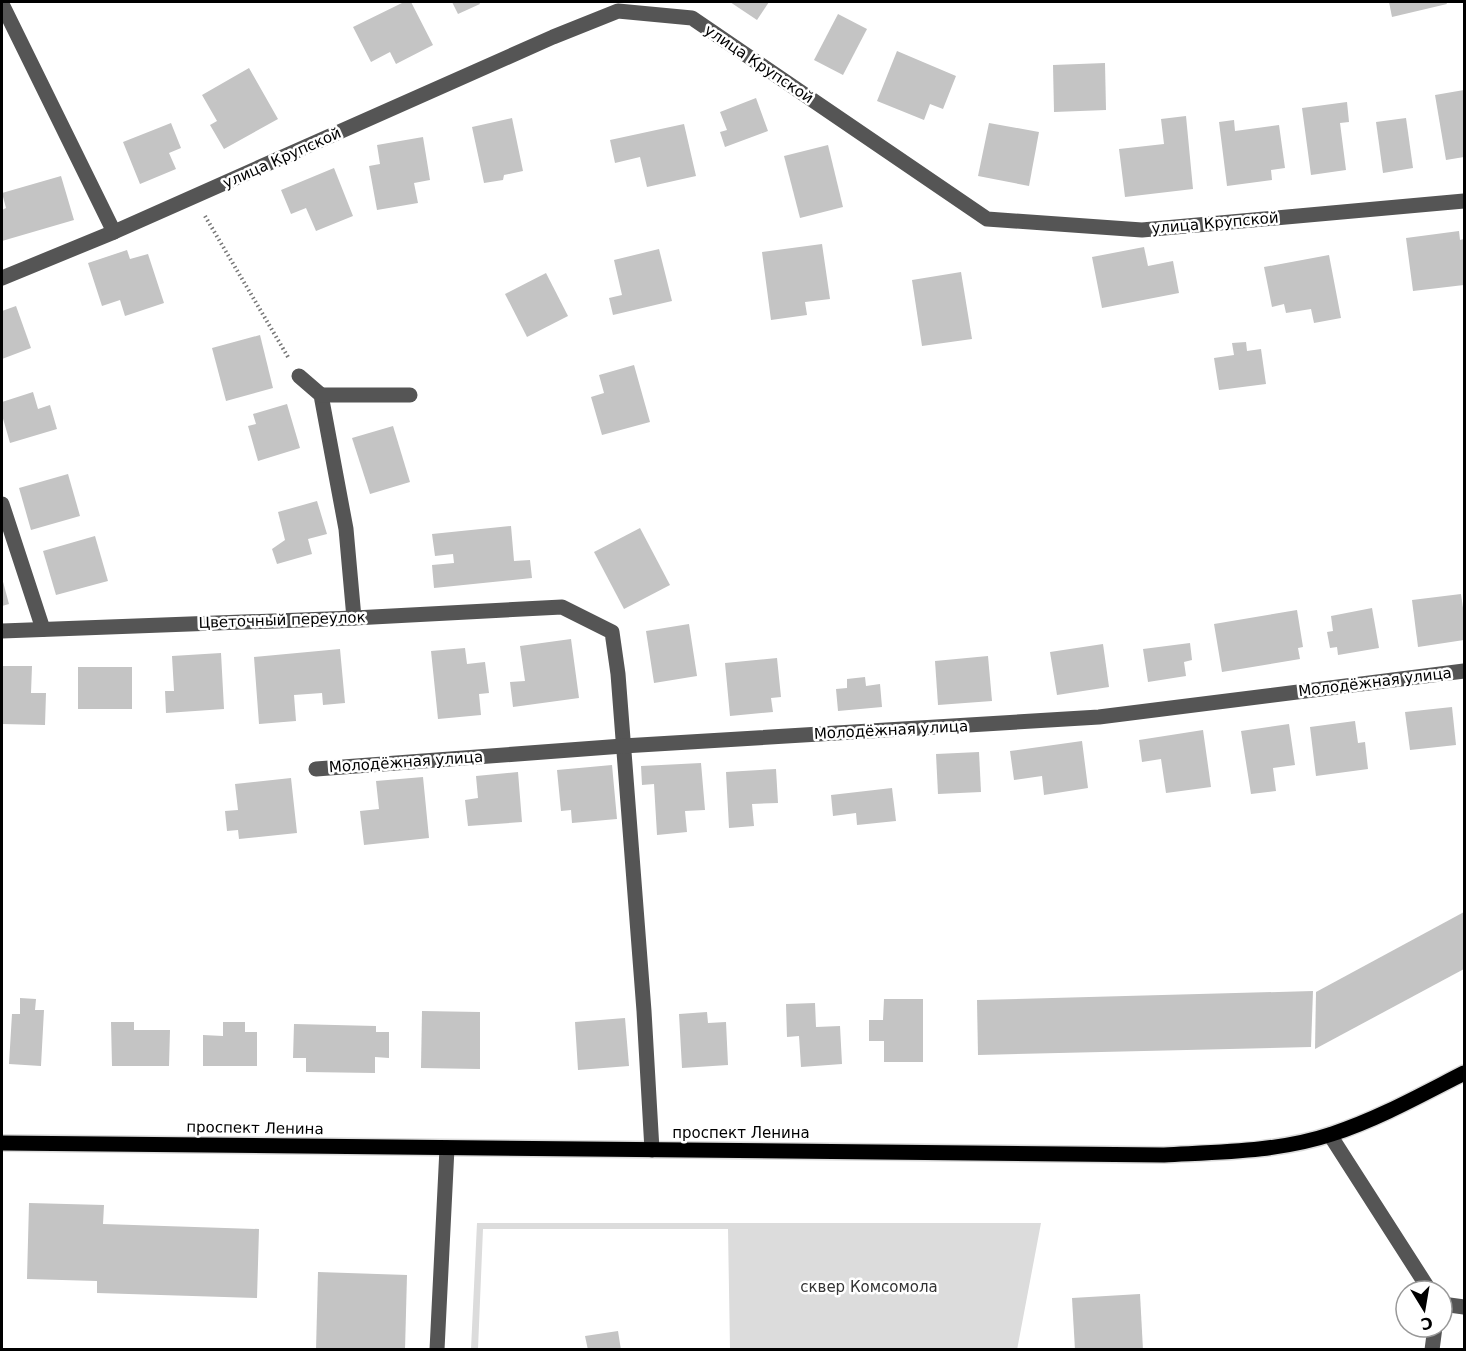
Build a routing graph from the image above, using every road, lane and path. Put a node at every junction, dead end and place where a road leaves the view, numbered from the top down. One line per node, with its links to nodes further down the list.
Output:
1 (2, 4): 4 (street)
2 (194, 197): 3 (street, улица Крупской); 4 (street, улица Крупской); 6 (path)
3 (1464, 201)
4 (114, 232): 5 (street, улица Крупской)
5 (2, 278)
6 (299, 376): 7 (street)
7 (321, 395): 8 (street); 10 (street)
8 (410, 395)
9 (2, 504): 11 (street)
10 (354, 618): 11 (street, Цветочный переулок); 14 (street, Цветочный переулок)
11 (43, 629): 12 (street, Цветочный переулок)
12 (2, 631)
13 (1464, 670): 14 (street, Молодёжная улица)
14 (623, 746): 15 (street, Молодёжная улица); 20 (street)
15 (316, 769)
16 (1464, 1072): 17 (main road, проспект Ленина)
17 (1330, 1135): 20 (main road, проспект Ленина); 21 (street)
18 (2, 1143): 19 (main road, проспект Ленина)
19 (447, 1148): 20 (main road, проспект Ленина); 22 (street)
20 (652, 1150)
21 (1422, 1279)
22 (436, 1350)

